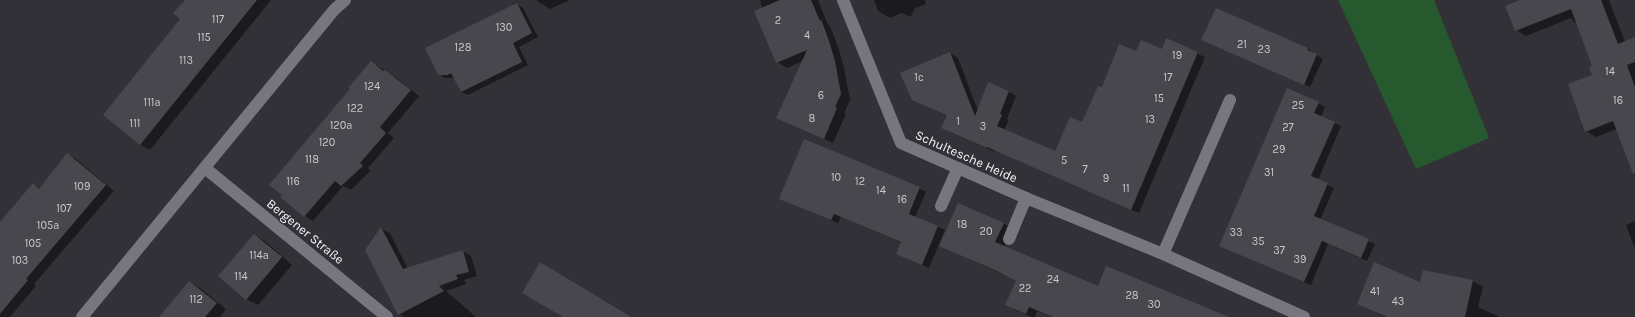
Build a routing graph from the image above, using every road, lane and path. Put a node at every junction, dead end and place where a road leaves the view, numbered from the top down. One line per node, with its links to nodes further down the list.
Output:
1 (345, 0): 4 (street)
2 (843, 0): 5 (street, Schultesche Heide)
3 (1230, 100): 9 (street)
4 (206, 168): 10 (street); 11 (street, Bergener Straße)
5 (958, 168): 6 (street, Schultesche Heide); 7 (street)
6 (1026, 198): 8 (street); 9 (street, Schultesche Heide)
7 (940, 206)
8 (1009, 239)
9 (1163, 254): 12 (street, Schultesche Heide)
10 (82, 317)
11 (387, 317)
12 (1304, 317)

